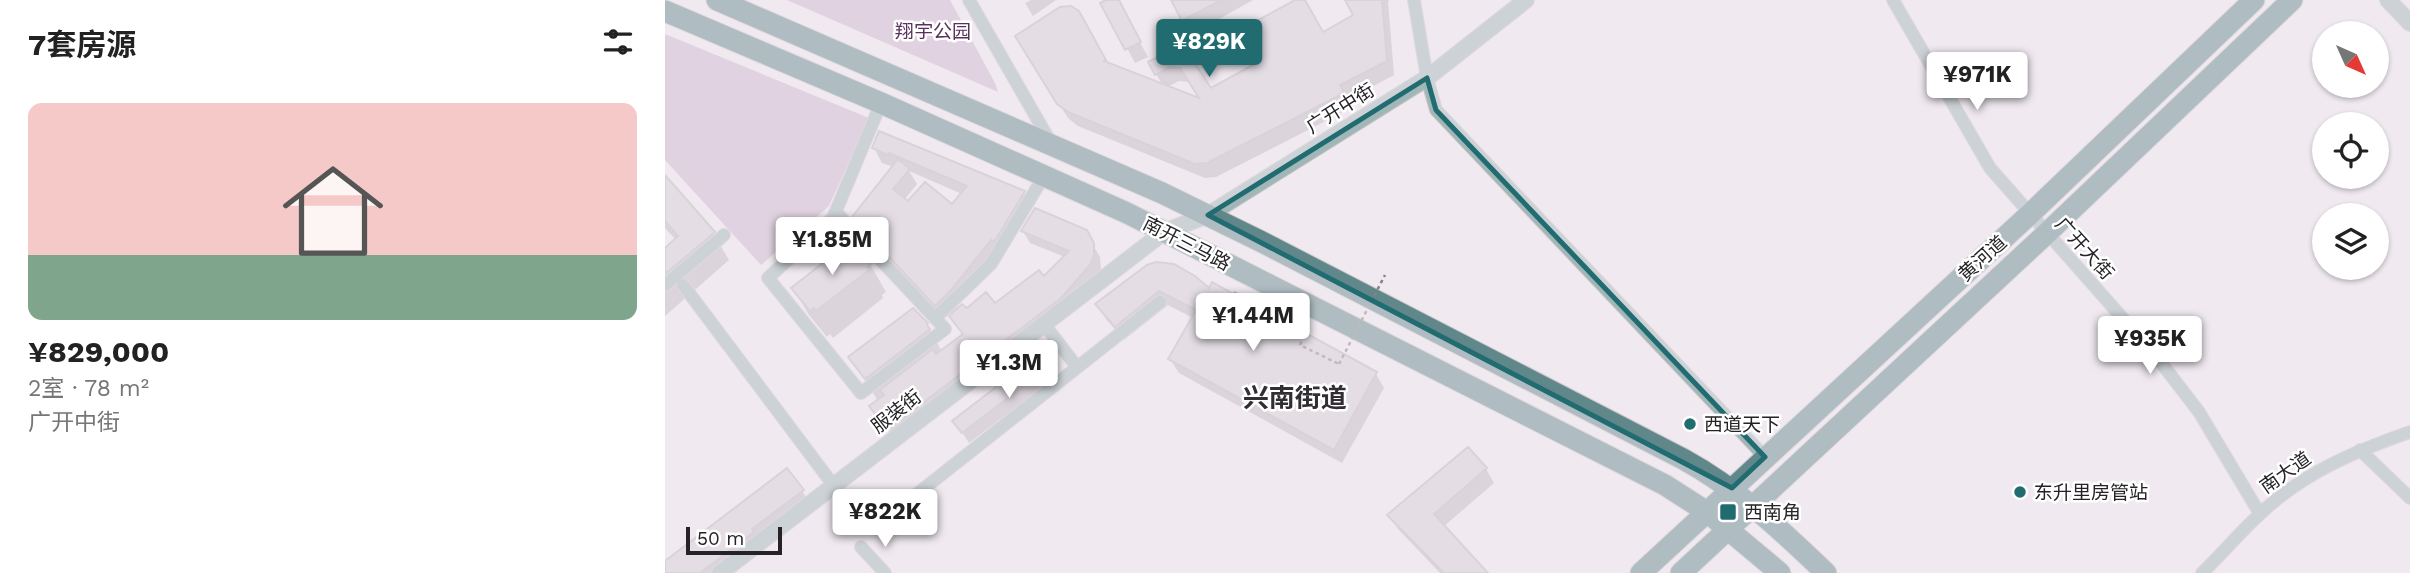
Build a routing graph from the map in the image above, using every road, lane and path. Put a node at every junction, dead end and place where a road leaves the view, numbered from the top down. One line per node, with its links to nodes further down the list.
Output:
1 (717, 0): 13 (main road, 南开三马路)
2 (969, 0): 13 (street)
3 (1414, 0): 11 (street)
4 (1526, 0): 11 (street, 广开中街)
5 (1892, 0): 16 (street, 广开大街)
6 (2254, 0): 16 (main road, 黄河道)
7 (2292, 0): 19 (main road, 黄河道)
8 (2388, 0): 10 (street)
9 (665, 11): 12 (main road, 南开三马路)
10 (2410, 23)
11 (1427, 78): 17 (street, 广开中街); 31 (street)
12 (881, 103): 14 (main road, 南开三马路); 15 (street)
13 (1053, 146): 17 (main road, 南开三马路)
14 (1044, 176): 18 (main road, 南开三马路); 26 (street)
15 (836, 212): 26 (street); 26 (street)
16 (2031, 214): 19 (street, 广开大街); 31 (main road, 黄河道)
17 (1208, 215): 18 (street, 广开中街); 33 (main road, 南开三马路)
18 (1164, 232): 27 (street, 服装街); 36 (main road, 南开三马路)
19 (2046, 233): 35 (main road, 黄河道); 37 (street, 广开大街)
20 (724, 234): 22 (street)
21 (1385, 275): 24 (path, bridge)
22 (665, 285)
23 (683, 285): 32 (street)
24 (1234, 292)
25 (1160, 302): 28 (street)
26 (935, 318)
27 (1044, 324): 28 (street); 32 (street, 服装街)
28 (1077, 367): 38 (street)
29 (2410, 432): 30 (street, 南大道)
30 (2360, 450): 34 (street); 37 (street, 南大道)
31 (1765, 457): 33 (main road, 黄河道)
32 (834, 486): 41 (street, 服装街)
33 (1732, 488): 35 (main road, 南开三马路); 36 (main road, 黄河道)
34 (2410, 498)
35 (1753, 506): 39 (main road, 黄河道); 46 (main road, 南开三马路)
36 (1707, 512): 39 (main road, 南开三马路); 43 (main road, 黄河道)
37 (2260, 514): 47 (street, 南大道)
38 (879, 524)
39 (1730, 529): 44 (main road, 黄河道); 45 (main road, 南开三马路)
40 (861, 547): 42 (street)
41 (720, 573)
42 (885, 573)
43 (1641, 573)
44 (1681, 573)
45 (1780, 573)
46 (1826, 573)
47 (2202, 573)

